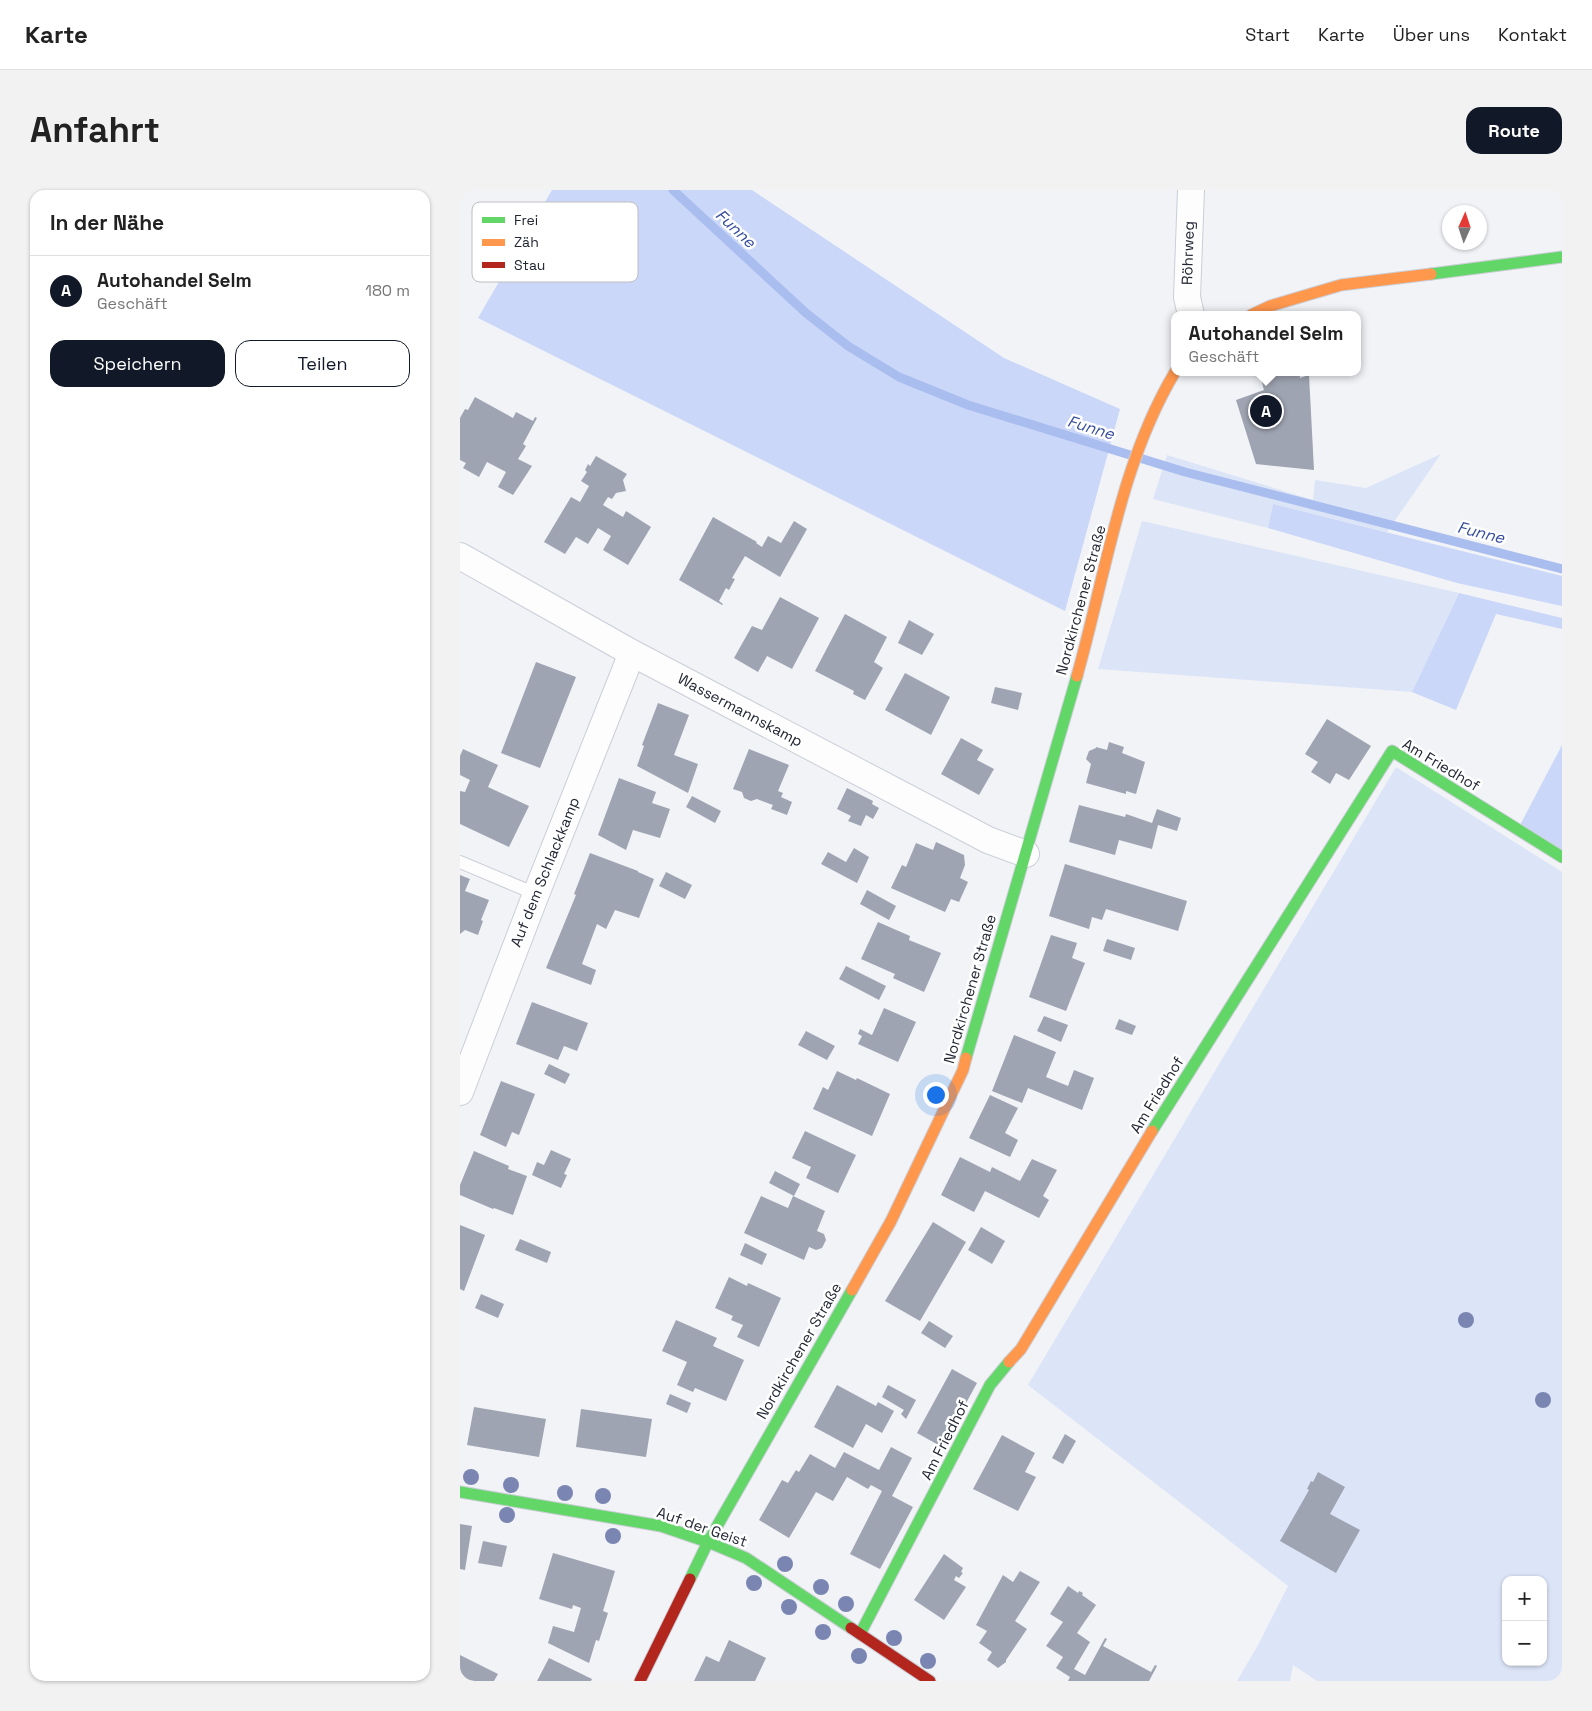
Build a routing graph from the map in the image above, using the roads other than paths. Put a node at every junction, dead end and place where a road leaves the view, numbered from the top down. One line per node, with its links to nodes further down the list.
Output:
1 (1191, 190): 3 (street, Röhrweg)
2 (1562, 257): 4 (street)
3 (1190, 311)
4 (1259, 311)
5 (1173, 376): 8 (street, Nordkirchener Straße)
6 (460, 556): 7 (street, Wassermannskamp)
7 (632, 654): 8 (street, Wassermannskamp); 11 (street, Auf dem Schlackkamp)
8 (1026, 854): 14 (street, Nordkirchener Straße)
9 (1562, 857): 15 (street, Am Friedhof)
10 (460, 862): 11 (lane)
11 (536, 894): 12 (street, Auf dem Schlackkamp)
12 (460, 1092)
13 (460, 1492): 14 (street, Auf der Geist)
14 (708, 1542): 15 (street, Auf der Geist); 16 (street, Nordkirchener Straße)
15 (860, 1634): 17 (street, Auf der Geist)
16 (640, 1681)
17 (930, 1681)

